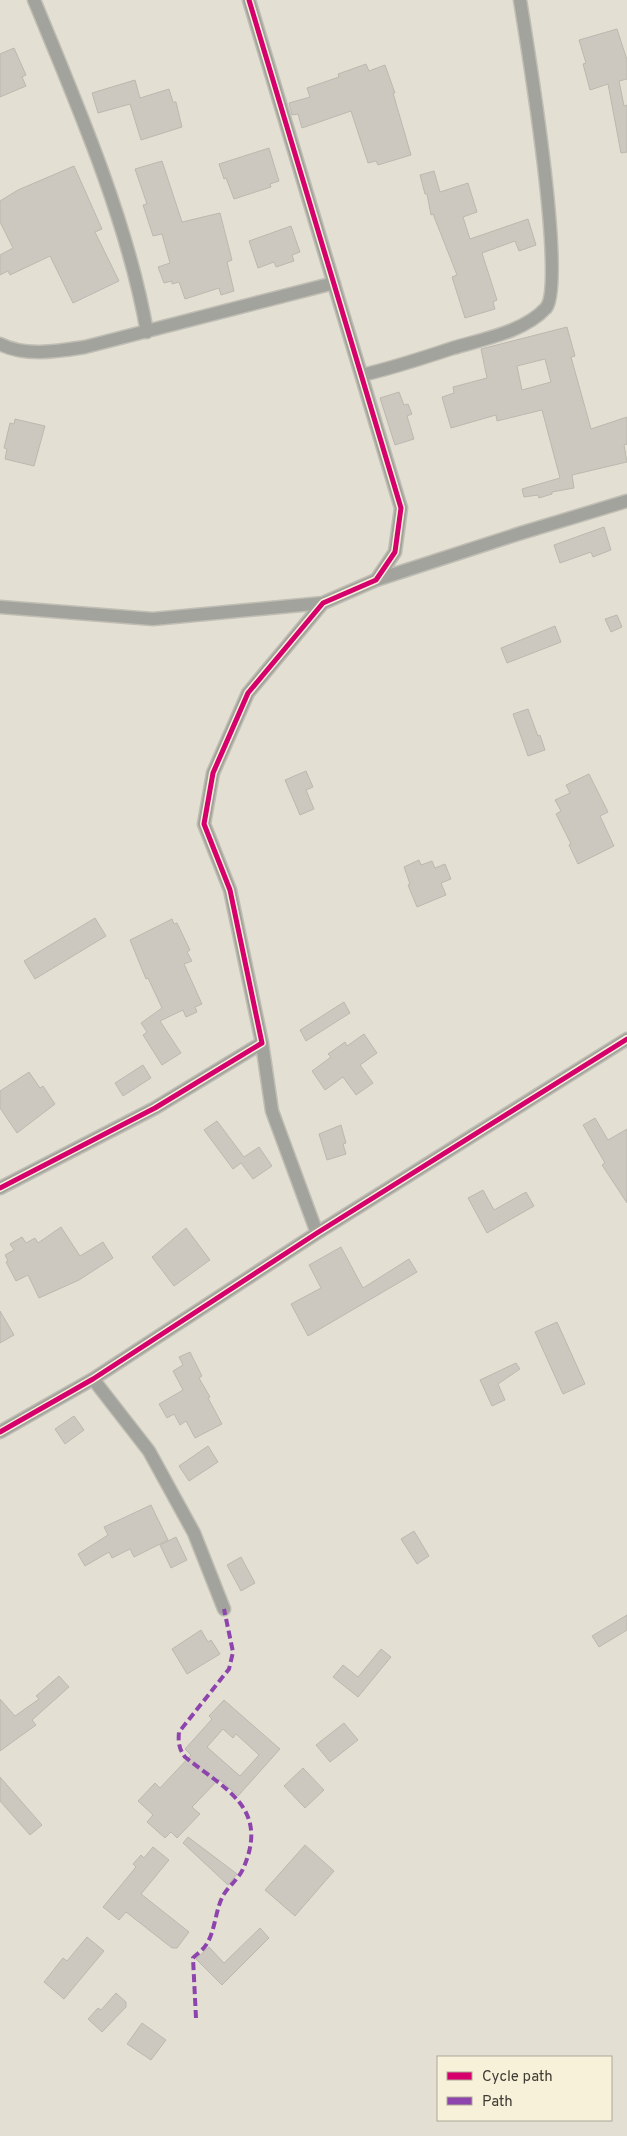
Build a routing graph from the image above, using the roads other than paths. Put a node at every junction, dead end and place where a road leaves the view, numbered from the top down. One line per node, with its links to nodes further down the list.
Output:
1 (34, 0): 5 (street)
2 (249, 0): 4 (street)
3 (520, 0): 7 (street)
4 (334, 283): 5 (street); 7 (street)
5 (147, 332): 6 (street)
6 (0, 344)
7 (362, 375): 9 (street)
8 (627, 501): 9 (street)
9 (376, 580): 10 (street)
10 (323, 603): 11 (street); 13 (street)
11 (0, 607)
12 (627, 1039): 15 (street)
13 (262, 1043): 14 (street); 15 (street)
14 (0, 1188)
15 (317, 1233): 16 (street)
16 (93, 1378): 17 (street); 18 (street)
17 (0, 1432)
18 (224, 1609)

